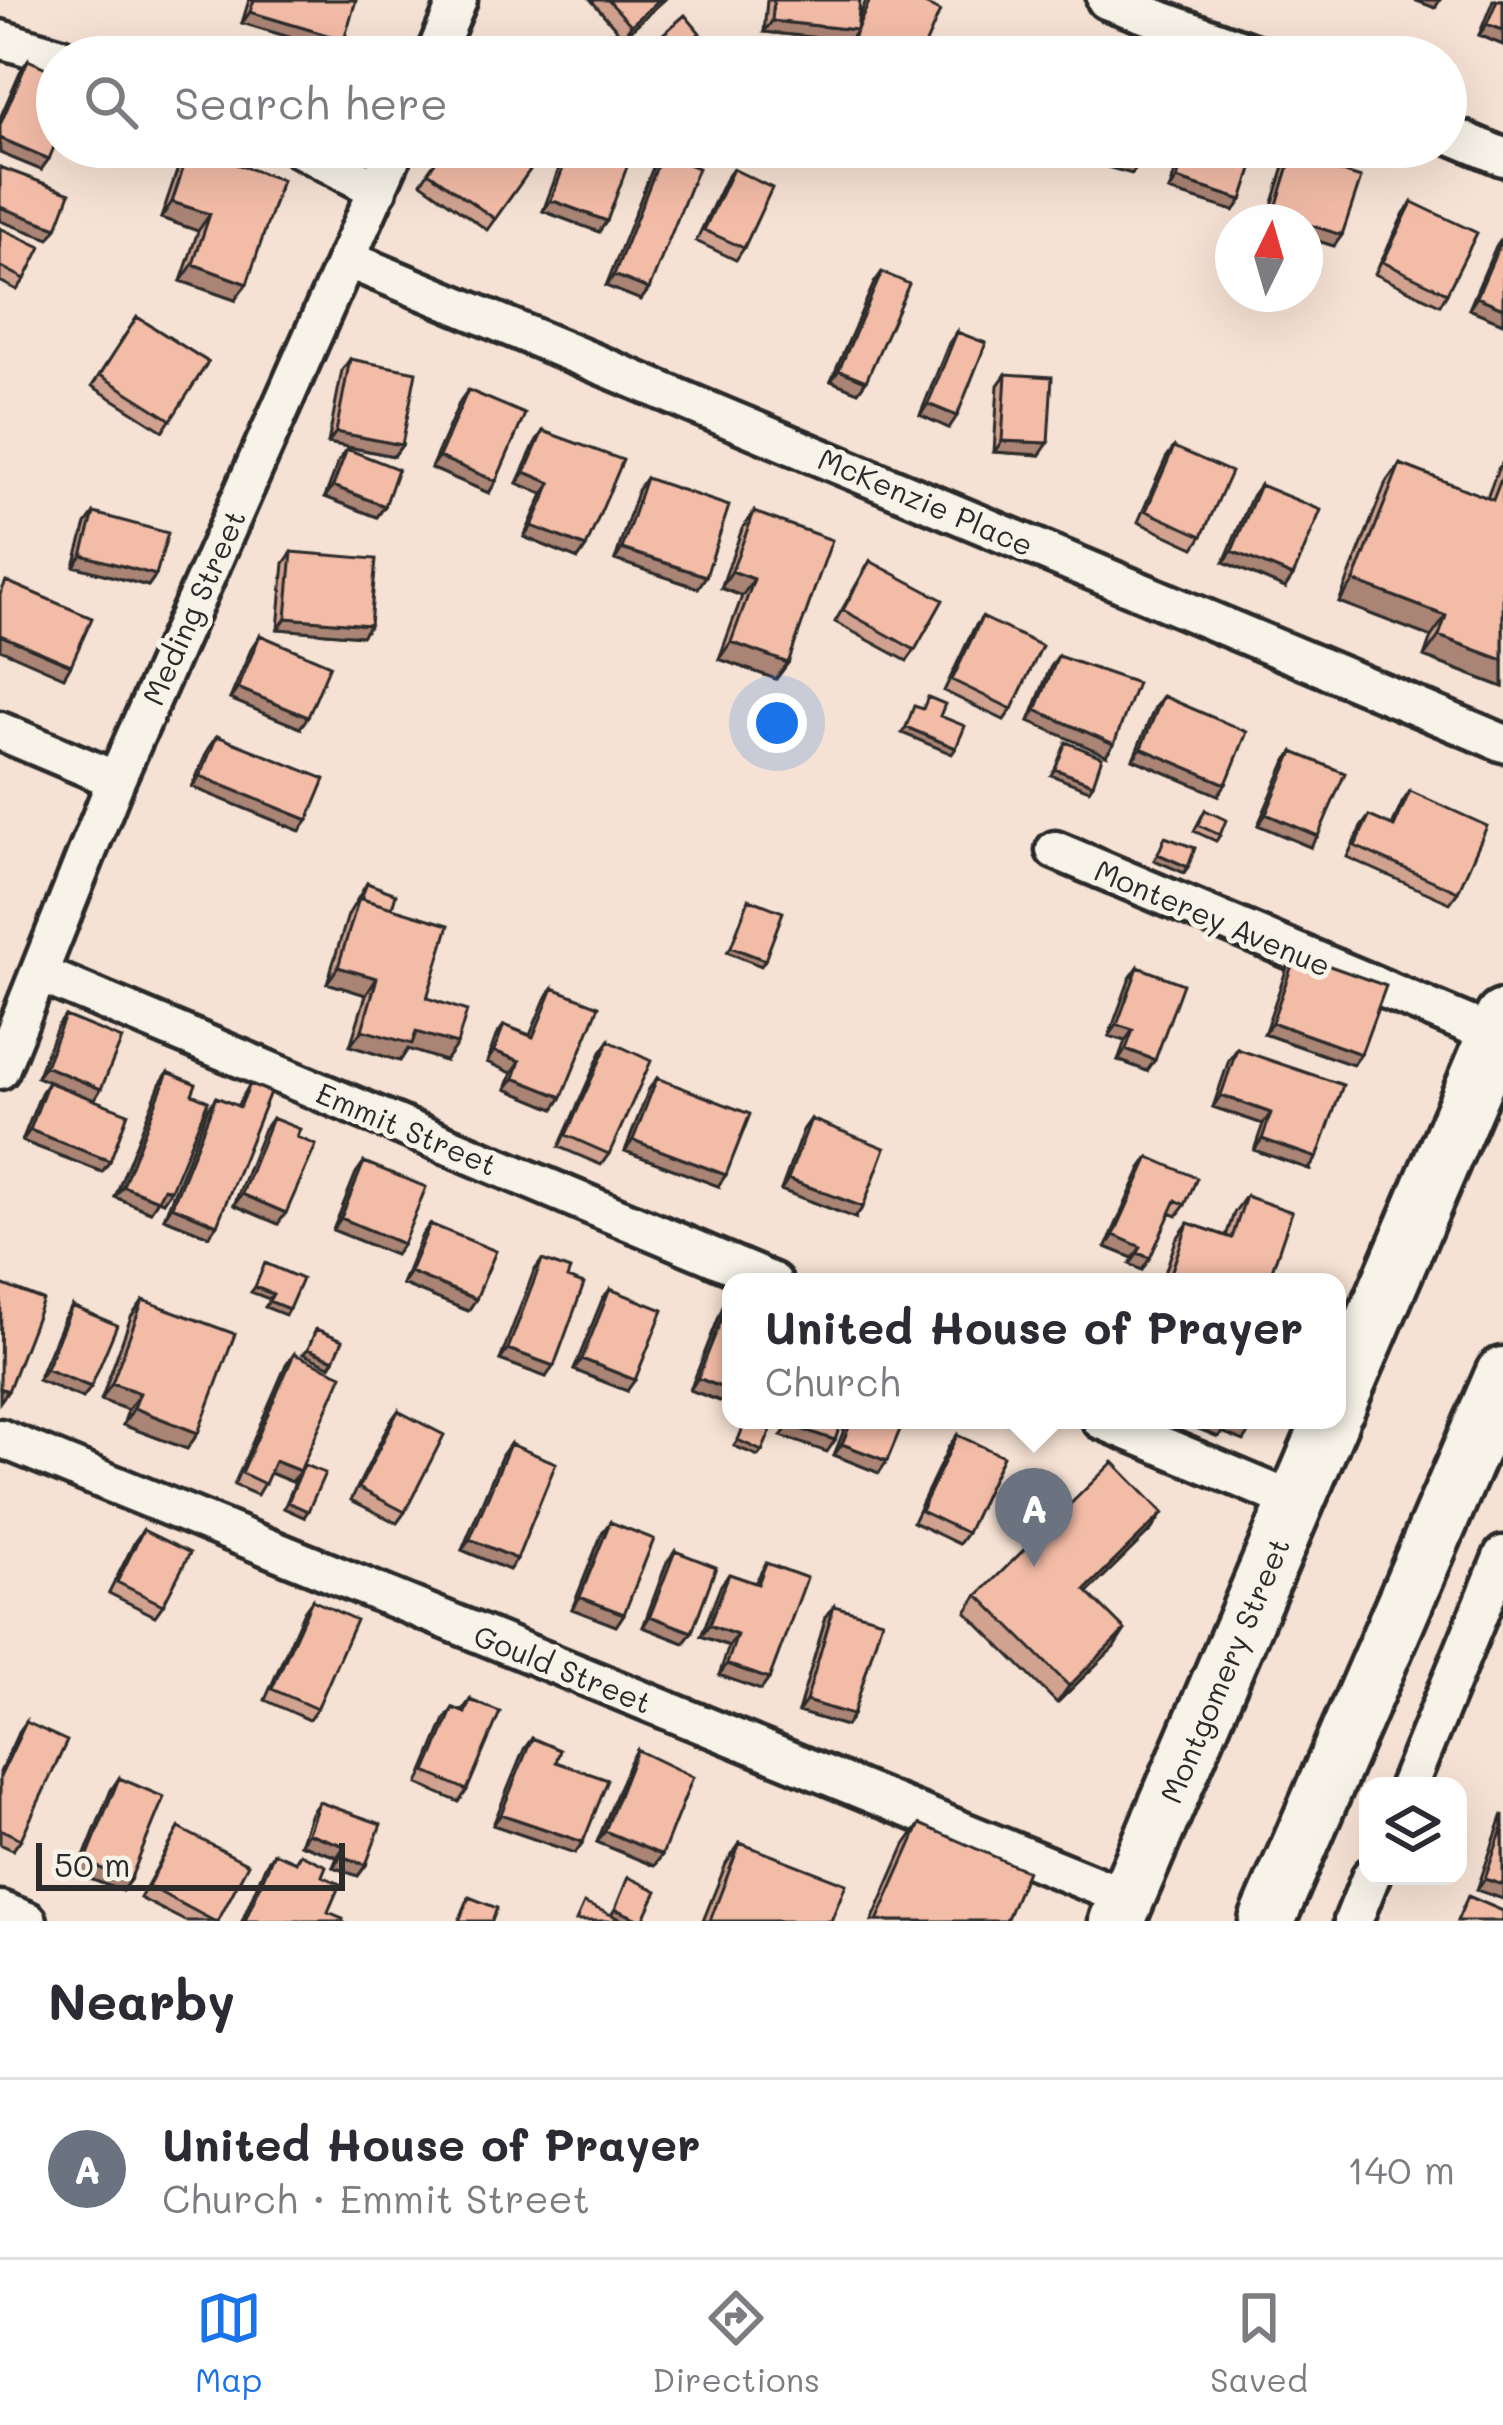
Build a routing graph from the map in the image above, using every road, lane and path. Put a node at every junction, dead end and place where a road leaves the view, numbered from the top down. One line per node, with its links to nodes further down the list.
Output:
1 (458, 0): 3 (street)
2 (1106, 0): 4 (street)
3 (443, 36)
4 (1205, 36)
5 (0, 39): 6 (street)
6 (36, 50)
7 (1467, 142): 8 (street)
8 (1503, 157)
9 (337, 168): 11 (street)
10 (387, 168): 11 (street, Meding Street)
11 (378, 190): 12 (street, Meding Street)
12 (349, 260): 14 (street, McKenzie Place); 15 (street, Meding Street)
13 (0, 731): 15 (street)
14 (1503, 743)
15 (116, 780): 17 (street, Meding Street)
16 (1054, 850): 18 (street, Monterey Avenue)
17 (40, 974): 19 (street, Meding Street); 20 (street, Emmit Street)
18 (1501, 1031): 22 (main road)
19 (0, 1070)
20 (751, 1273)
21 (1503, 1376): 33 (main road)
22 (1346, 1386)
23 (1122, 1429): 26 (street)
24 (1327, 1429): 26 (main road, Montgomery Street)
25 (0, 1438): 30 (street, Gould Street)
26 (1296, 1502): 30 (main road, Montgomery Street)
27 (1503, 1555): 28 (street)
28 (1412, 1777)
29 (1367, 1885): 34 (street)
30 (1122, 1909)
31 (0, 1910): 32 (street)
32 (28, 1921)
33 (1267, 1921)
34 (1353, 1921)

